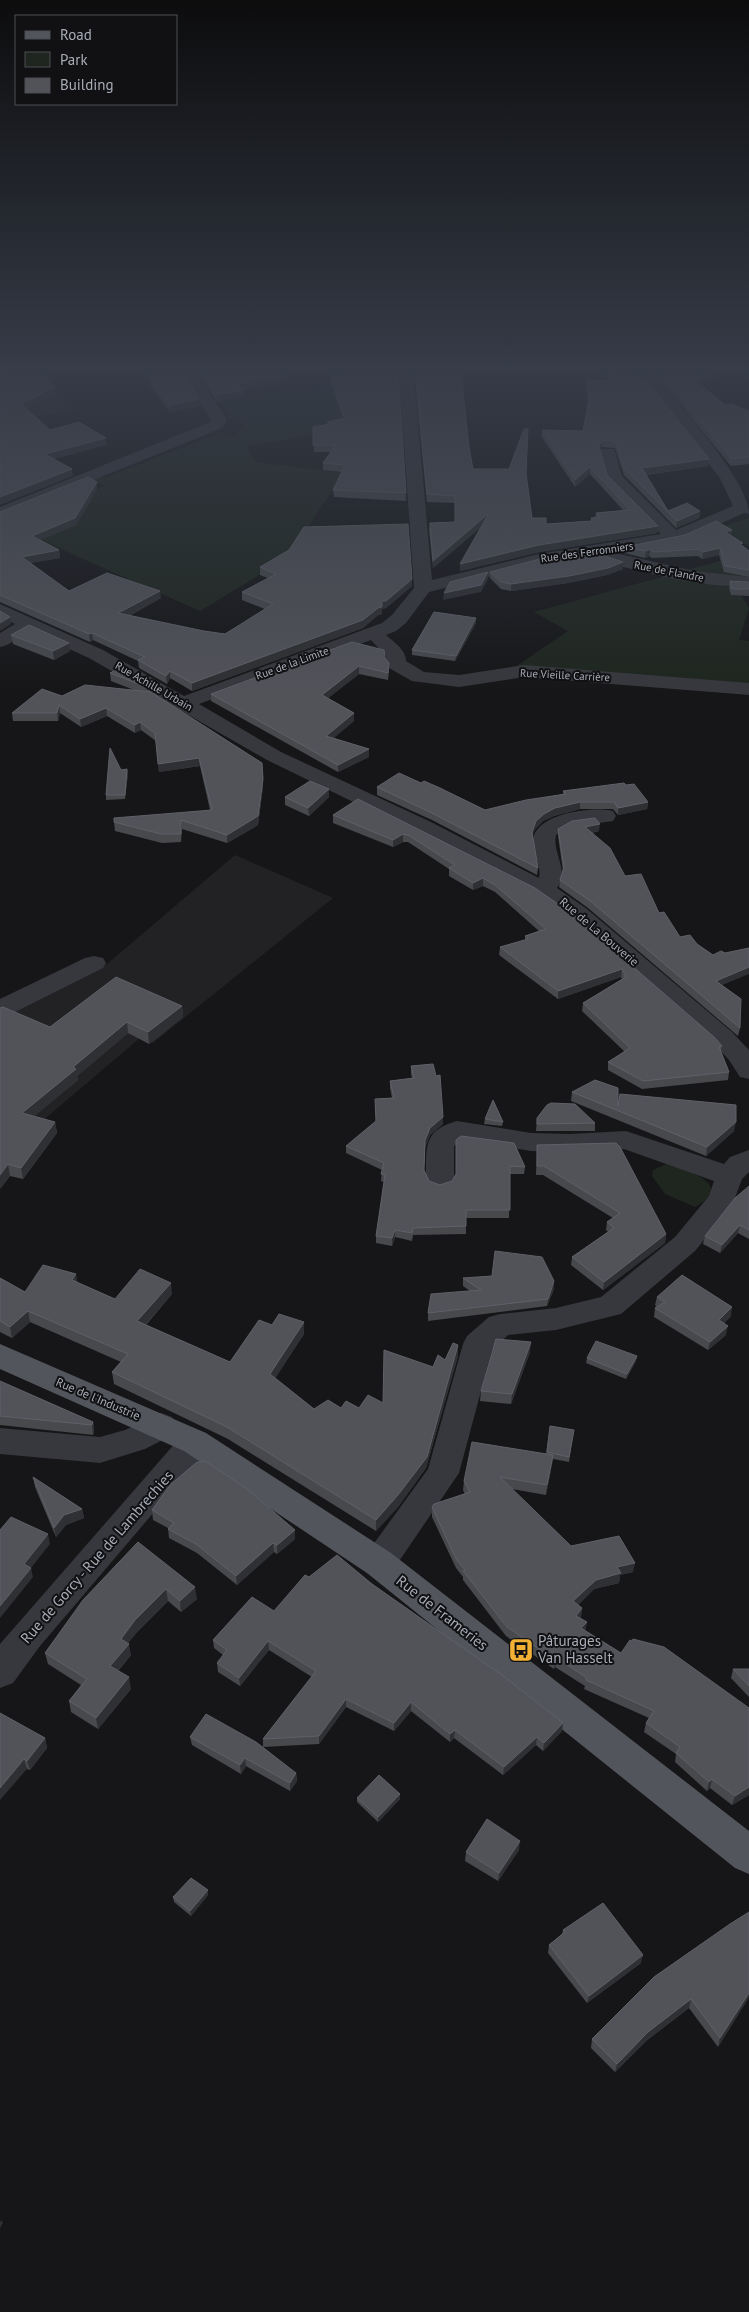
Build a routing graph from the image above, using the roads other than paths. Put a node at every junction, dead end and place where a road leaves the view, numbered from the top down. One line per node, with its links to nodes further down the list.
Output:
1 (87, 478): 6 (street)
2 (414, 478): 10 (street)
3 (615, 478): 7 (street)
4 (728, 478): 5 (street)
5 (746, 509): 7 (street, Rue des Ferronniers)
6 (0, 513)
7 (673, 537): 8 (street, Rue des Ferronniers)
8 (590, 552): 9 (street, Rue de Flandre); 10 (street, Rue des Ferronniers)
9 (749, 582)
10 (423, 588): 13 (street, Rue de la Limite)
11 (0, 610): 12 (street, Rue Achille Urbain)
12 (28, 623): 14 (street); 16 (street, Rue Achille Urbain)
13 (374, 633): 15 (street, Rue Vieille Carrière); 16 (street, Rue de la Limite)
14 (0, 642)
15 (749, 689)
16 (184, 703): 18 (street, Rue Achille Urbain)
17 (605, 816): 19 (street)
18 (423, 827): 19 (street, Rue de La Bouverie)
19 (543, 889): 22 (street, Rue de La Bouverie)
20 (94, 963): 21 (street)
21 (0, 1009)
22 (749, 1071)
23 (739, 1168): 24 (street); 29 (street)
24 (440, 1181)
25 (0, 1356): 26 (main road, Rue de l'Industrie)
26 (161, 1426): 27 (street); 28 (main road, Rue de l'Industrie)
27 (0, 1441)
28 (195, 1442): 29 (main road, Rue de Frameries); 30 (street, Rue de Gorcy - Rue de Lambrechies)
29 (378, 1563): 31 (main road, Rue de Frameries)
30 (0, 1672)
31 (749, 1855)

